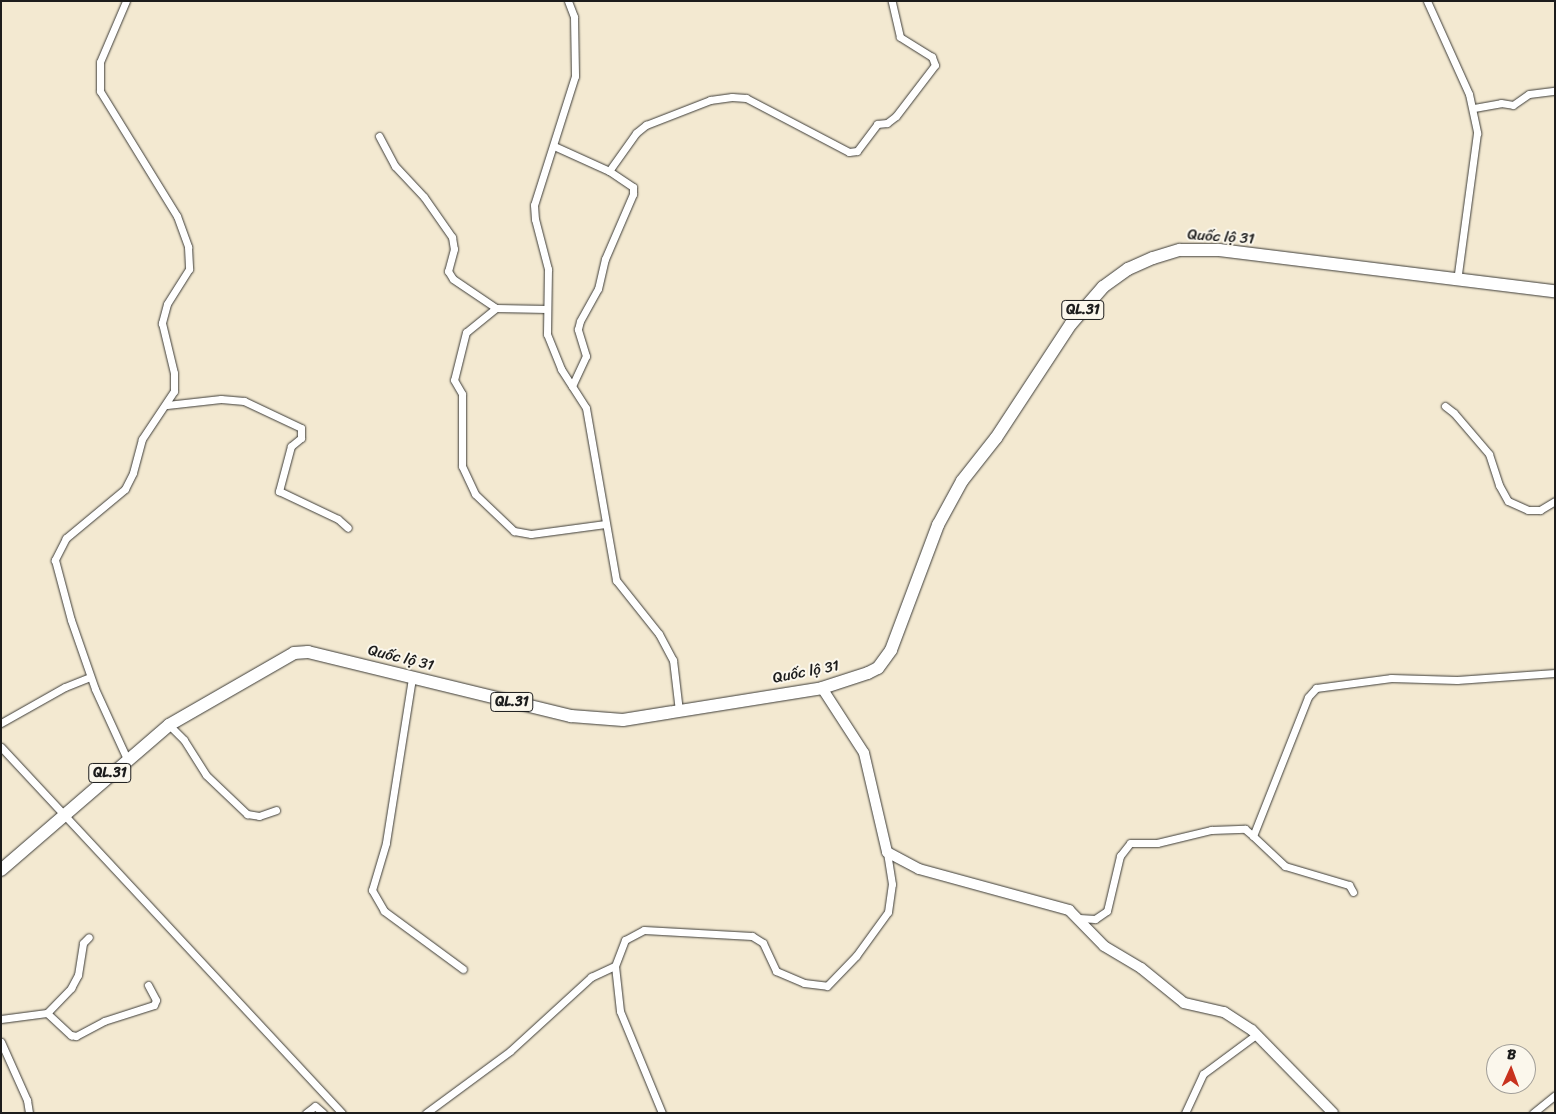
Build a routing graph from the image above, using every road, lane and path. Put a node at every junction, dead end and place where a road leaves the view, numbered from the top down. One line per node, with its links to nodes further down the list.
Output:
1 (126, 1): 15 (street)
2 (568, 1): 8 (street)
3 (892, 1): 9 (street)
4 (1427, 1): 6 (street)
5 (1555, 91): 6 (street)
6 (1474, 108): 10 (street)
7 (380, 136): 12 (street)
8 (554, 146): 9 (street); 13 (street)
9 (609, 171): 14 (street)
10 (1456, 280): 11 (highway, Quốc lộ 31 / QL.31); 23 (highway, Quốc lộ 31 / QL.31)
11 (1555, 291)
12 (496, 308): 13 (street); 18 (street)
13 (547, 309): 14 (street)
14 (572, 386): 18 (street)
15 (167, 404): 19 (street); 21 (street)
16 (1445, 406): 17 (street)
17 (1555, 501)
18 (605, 524): 24 (street)
19 (348, 528)
20 (1555, 673): 31 (street)
21 (90, 677): 25 (street); 28 (street)
22 (412, 678): 24 (highway, Quốc lộ 31 / QL.31); 26 (highway, Quốc lộ 31 / QL.31); 38 (street)
23 (822, 688): 24 (highway, Quốc lộ 31 / QL.31); 32 (street)
24 (679, 712)
25 (1, 722)
26 (169, 725): 28 (highway, Quốc lộ 31 / QL.31); 29 (street)
27 (1, 747): 30 (street)
28 (127, 759): 30 (highway, Quốc lộ 31 / QL.31)
29 (276, 810)
30 (62, 816): 33 (highway, Quốc lộ 31 / QL.31); 48 (street)
31 (1253, 836): 34 (street); 35 (street)
32 (888, 852): 35 (street); 37 (street)
33 (1, 870)
34 (1353, 892)
35 (1079, 918): 42 (street)
36 (89, 937): 40 (street)
37 (615, 966): 49 (street); 50 (street)
38 (463, 969)
39 (148, 985): 40 (street)
40 (47, 1013): 41 (street)
41 (1, 1019)
42 (1257, 1034): 51 (street); 52 (street)
43 (1, 1042): 45 (street)
44 (1555, 1095): 53 (street)
45 (29, 1113)
46 (306, 1113): 47 (street)
47 (323, 1113)
48 (342, 1113)
49 (426, 1113)
50 (662, 1113)
51 (1185, 1113)
52 (1333, 1113)
53 (1533, 1113)

